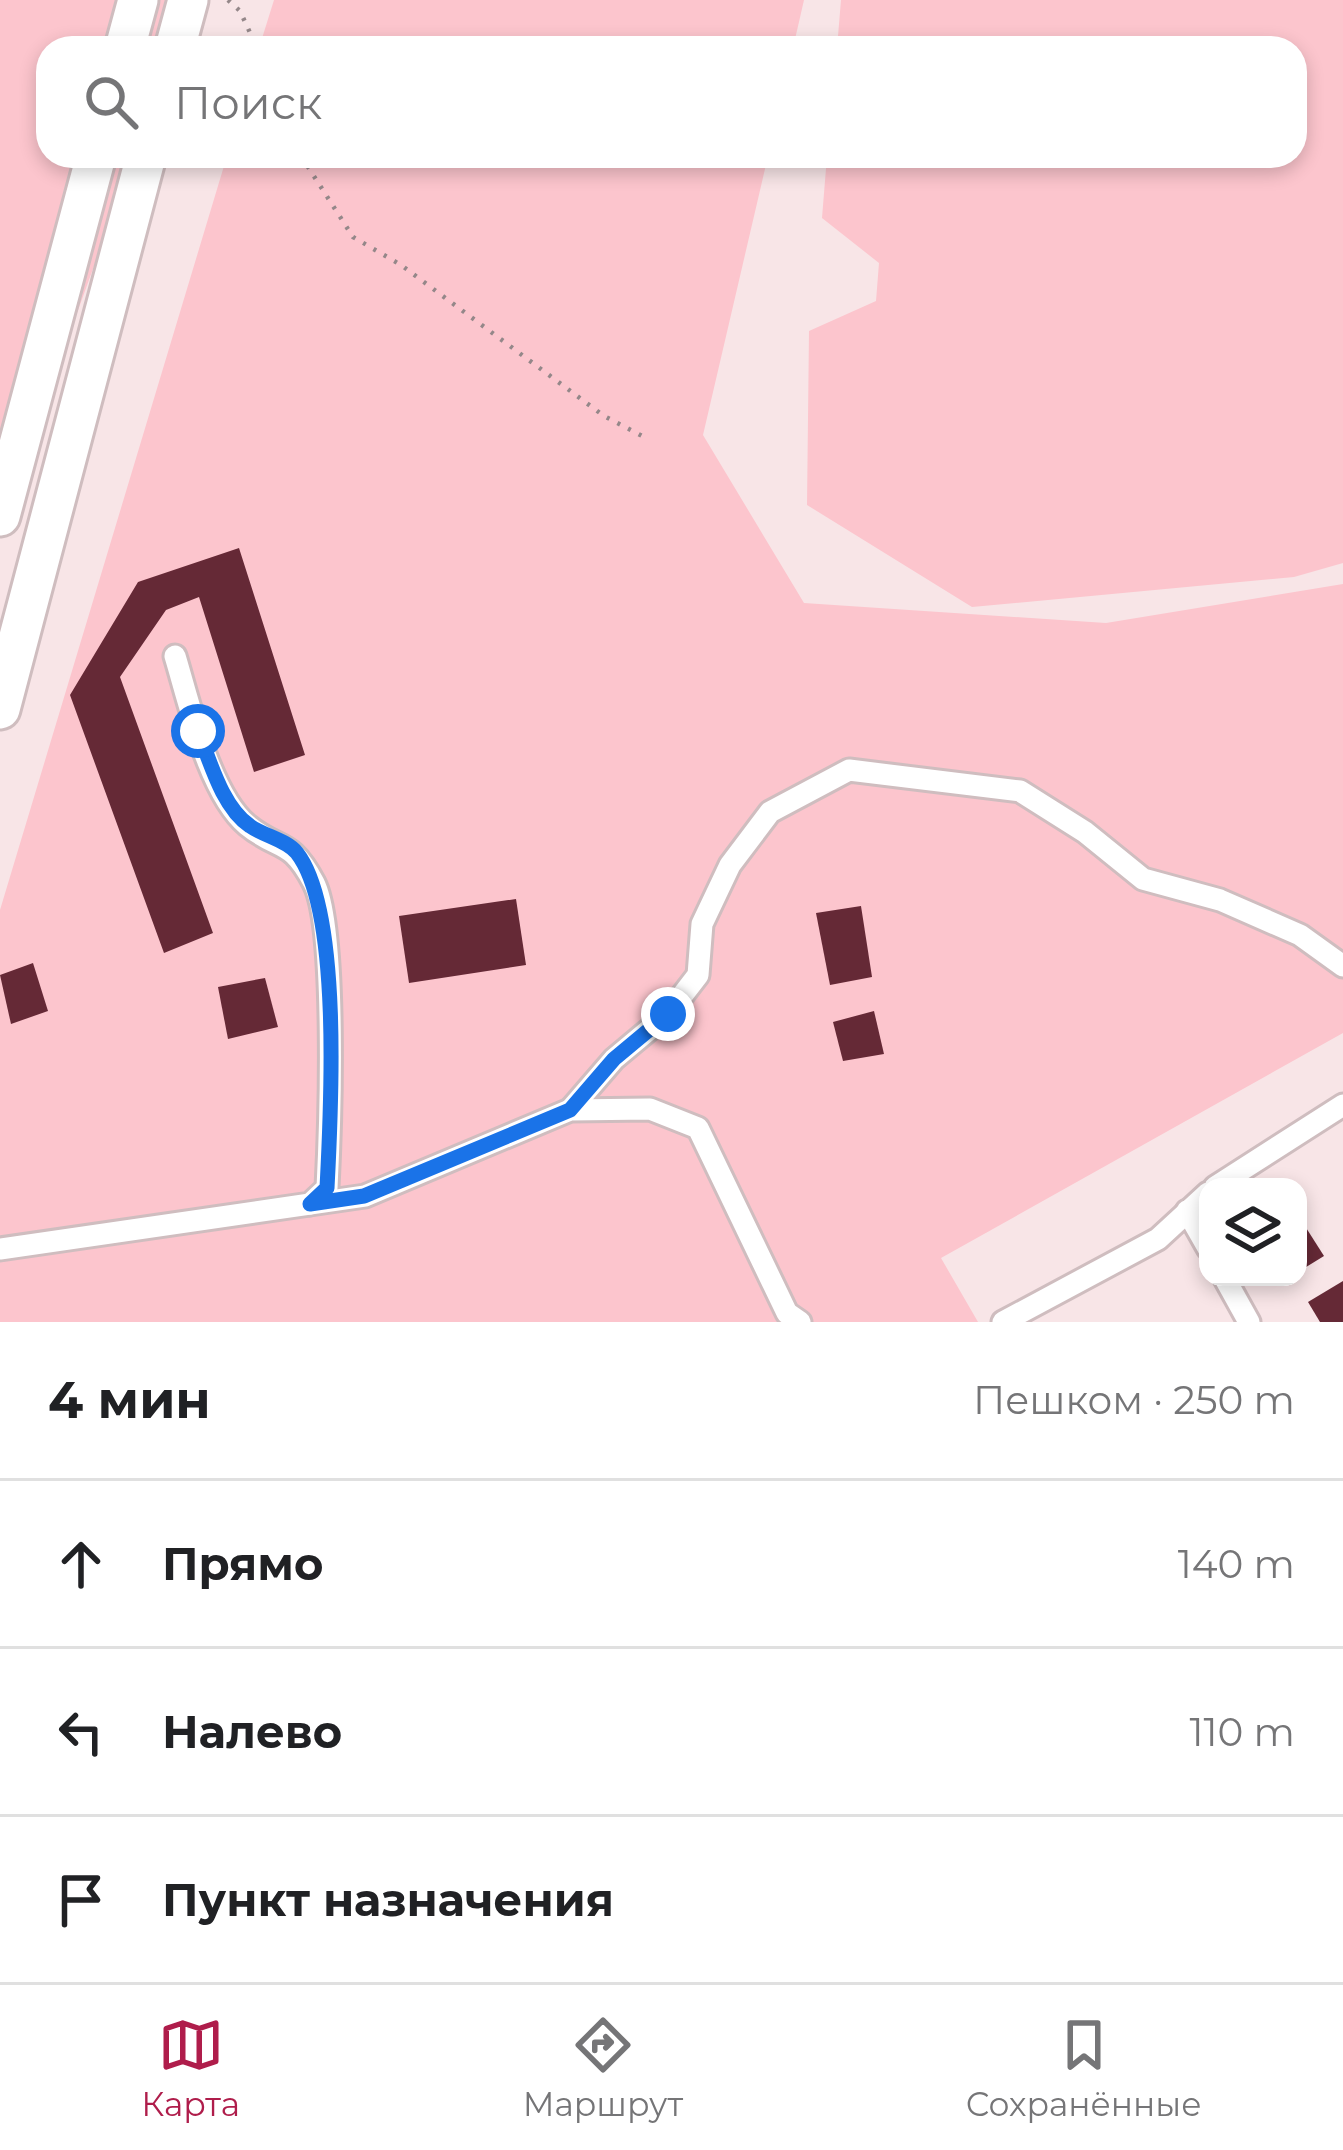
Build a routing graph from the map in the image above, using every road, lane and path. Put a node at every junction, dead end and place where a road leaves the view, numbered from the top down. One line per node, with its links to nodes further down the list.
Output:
1 (138, 0): 4 (highway)
2 (188, 0): 5 (highway)
3 (228, 0): 6 (path)
4 (128, 36)
5 (178, 36)
6 (251, 36)
7 (93, 168): 11 (highway)
8 (143, 168): 13 (highway)
9 (308, 168): 10 (path)
10 (646, 438)
11 (0, 516)
12 (175, 656): 19 (street)
13 (0, 709)
14 (1343, 966): 16 (street)
15 (1343, 1106): 17 (street)
16 (570, 1110): 19 (street); 24 (street)
17 (1230, 1178)
18 (1199, 1200): 20 (street)
19 (310, 1204): 22 (street)
20 (1187, 1210): 21 (street); 25 (street)
21 (1199, 1232)
22 (0, 1249)
23 (1229, 1286): 26 (street)
24 (800, 1322)
25 (1003, 1322)
26 (1249, 1322)

